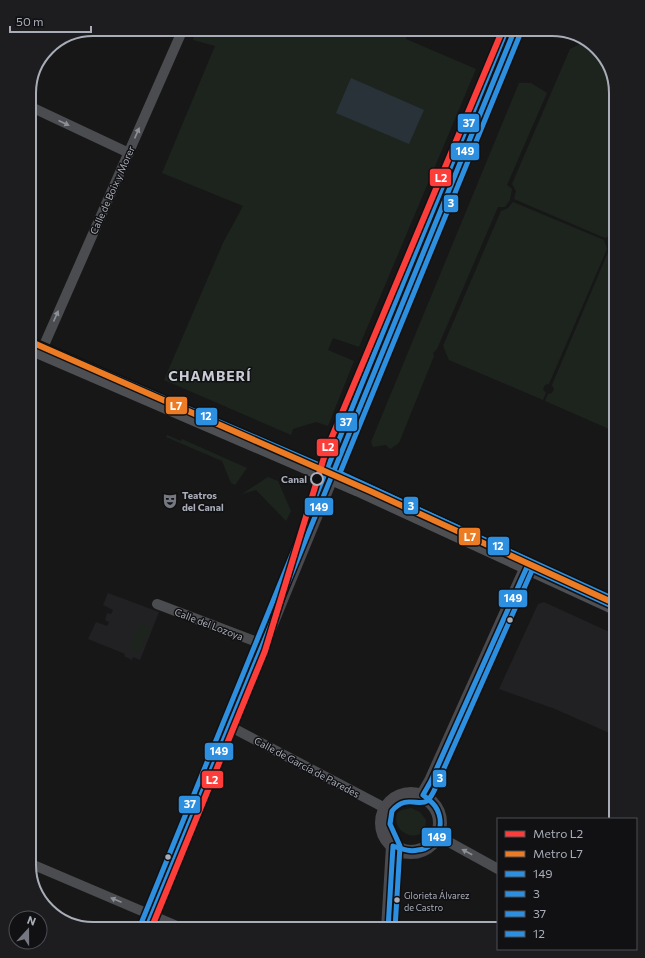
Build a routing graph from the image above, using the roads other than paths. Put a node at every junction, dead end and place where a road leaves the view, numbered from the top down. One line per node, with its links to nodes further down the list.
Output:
1 (180, 36): 4 (street, Calle de Boix y Morer, one-way to 1)
2 (512, 36): 7 (main road)
3 (36, 109): 4 (street, one-way to 4)
4 (129, 153): 5 (street, Calle de Boix y Morer, one-way to 4)
5 (36, 347)
6 (36, 349): 7 (main road)
7 (331, 477): 8 (main road); 11 (main road)
8 (527, 567): 10 (main road); 13 (main road)
9 (157, 604): 11 (street, Calle del Lozoya)
10 (609, 605)
11 (262, 644): 12 (main road)
12 (229, 726): 14 (street, Calle de García de Paredes); 19 (main road)
13 (423, 795): 14 (main road); 15 (main road)
14 (385, 808): 16 (main road)
15 (439, 832): 16 (main road); 18 (street, one-way to 15)
16 (393, 846): 22 (main road)
17 (36, 866): 19 (street, one-way to 17)
18 (497, 868)
19 (152, 915): 20 (main road); 21 (street)
20 (149, 922)
21 (168, 922)
22 (388, 922)

